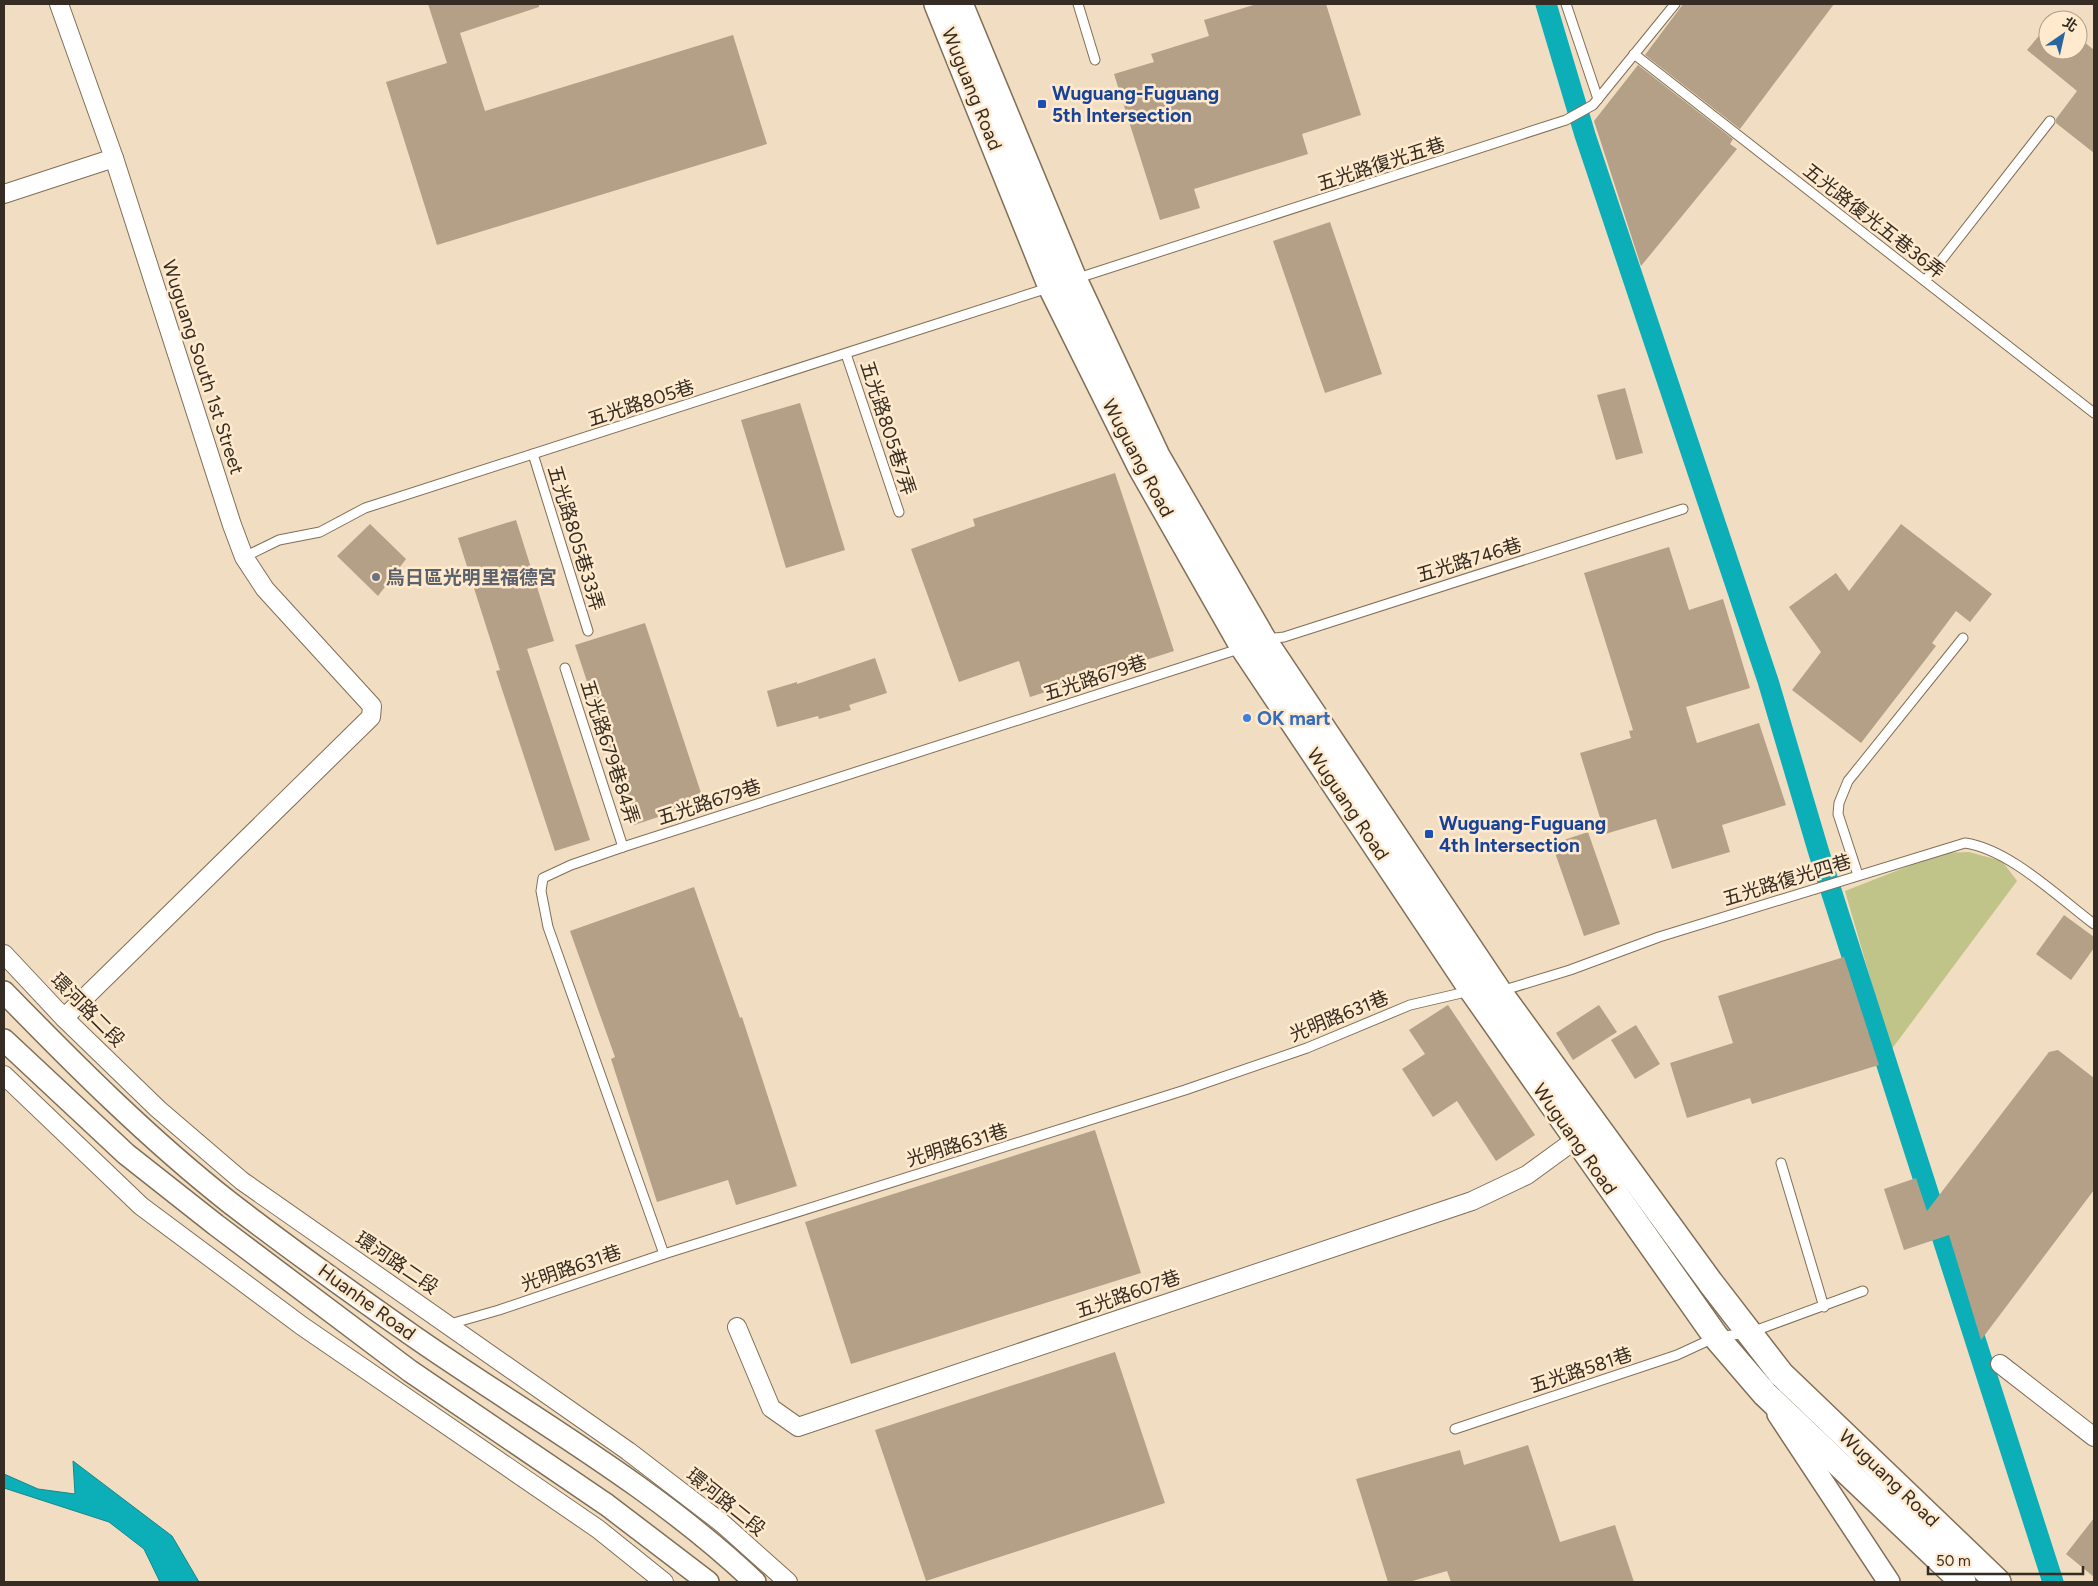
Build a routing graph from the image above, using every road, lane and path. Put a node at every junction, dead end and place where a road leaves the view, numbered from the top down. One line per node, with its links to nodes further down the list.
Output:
1 (59, 4): 11 (street, Wuguang South 1st Street)
2 (937, 4): 14 (main road, Wuguang Road)
3 (960, 4): 14 (main road, Wuguang Road)
4 (1078, 4): 8 (lane)
5 (1566, 4): 9 (lane)
6 (1674, 4): 7 (lane, 五光路復光五巷)
7 (1634, 54): 9 (lane, 五光路復光五巷); 13 (lane, 五光路復光五巷36弄)
8 (1094, 60)
9 (1596, 102): 14 (lane, 五光路復光五巷)
10 (2050, 121): 13 (lane)
11 (114, 158): 12 (street); 20 (street, Wuguang South 1st Street)
12 (4, 194)
13 (1925, 281): 16 (lane, 五光路復光五巷36弄)
14 (1062, 283): 15 (lane, 五光路805巷); 23 (main road, Wuguang Road)
15 (846, 354): 17 (lane, 五光路805巷); 19 (lane, 五光路805巷7弄)
16 (2094, 413)
17 (533, 454): 20 (lane, 五光路805巷); 21 (lane, 五光路805巷33弄)
18 (1683, 509): 23 (lane, 五光路746巷)
19 (899, 512)
20 (244, 557): 31 (street, Wuguang South 1st Street)
21 (588, 631)
22 (1963, 638): 26 (lane)
23 (1253, 643): 25 (lane, 五光路679巷); 29 (main road, Wuguang Road)
24 (565, 668): 25 (lane, 五光路679巷84弄)
25 (623, 847): 36 (lane, 五光路679巷)
26 (1858, 875): 27 (lane, 五光路復光四巷); 29 (lane, 五光路復光四巷)
27 (2094, 924)
28 (4, 954): 31 (street, 環河路二段)
29 (1485, 991): 34 (main road, Wuguang Road); 36 (lane, 光明路631巷); 41 (main road, Wuguang Road)
30 (4, 992): 50 (street, Huanhe Road)
31 (64, 1018): 39 (street, 環河路二段)
32 (4, 1040): 49 (street, Huanhe Road)
33 (4, 1074): 48 (street)
34 (1575, 1140): 40 (street, 五光路607巷); 42 (main road, Wuguang Road)
35 (1781, 1163): 38 (lane)
36 (664, 1254): 39 (lane, 光明路631巷)
37 (1863, 1291): 38 (lane, 五光路581巷)
38 (1824, 1307): 41 (lane, 五光路581巷)
39 (450, 1324): 51 (street, 環河路二段)
40 (737, 1327)
41 (1749, 1333): 42 (lane, 五光路581巷); 44 (main road, Wuguang Road)
42 (1716, 1337): 45 (main road, Wuguang Road); 46 (lane, 五光路581巷)
43 (2000, 1364): 47 (street)
44 (1781, 1374): 45 (street); 54 (main road, Wuguang Road)
45 (1764, 1394): 52 (street, Wuguang Road); 53 (main road, Wuguang Road)
46 (1455, 1429)
47 (2094, 1437)
48 (664, 1582)
49 (708, 1582)
50 (755, 1582)
51 (788, 1582)
52 (1889, 1582)
53 (1963, 1582)
54 (1998, 1582)

